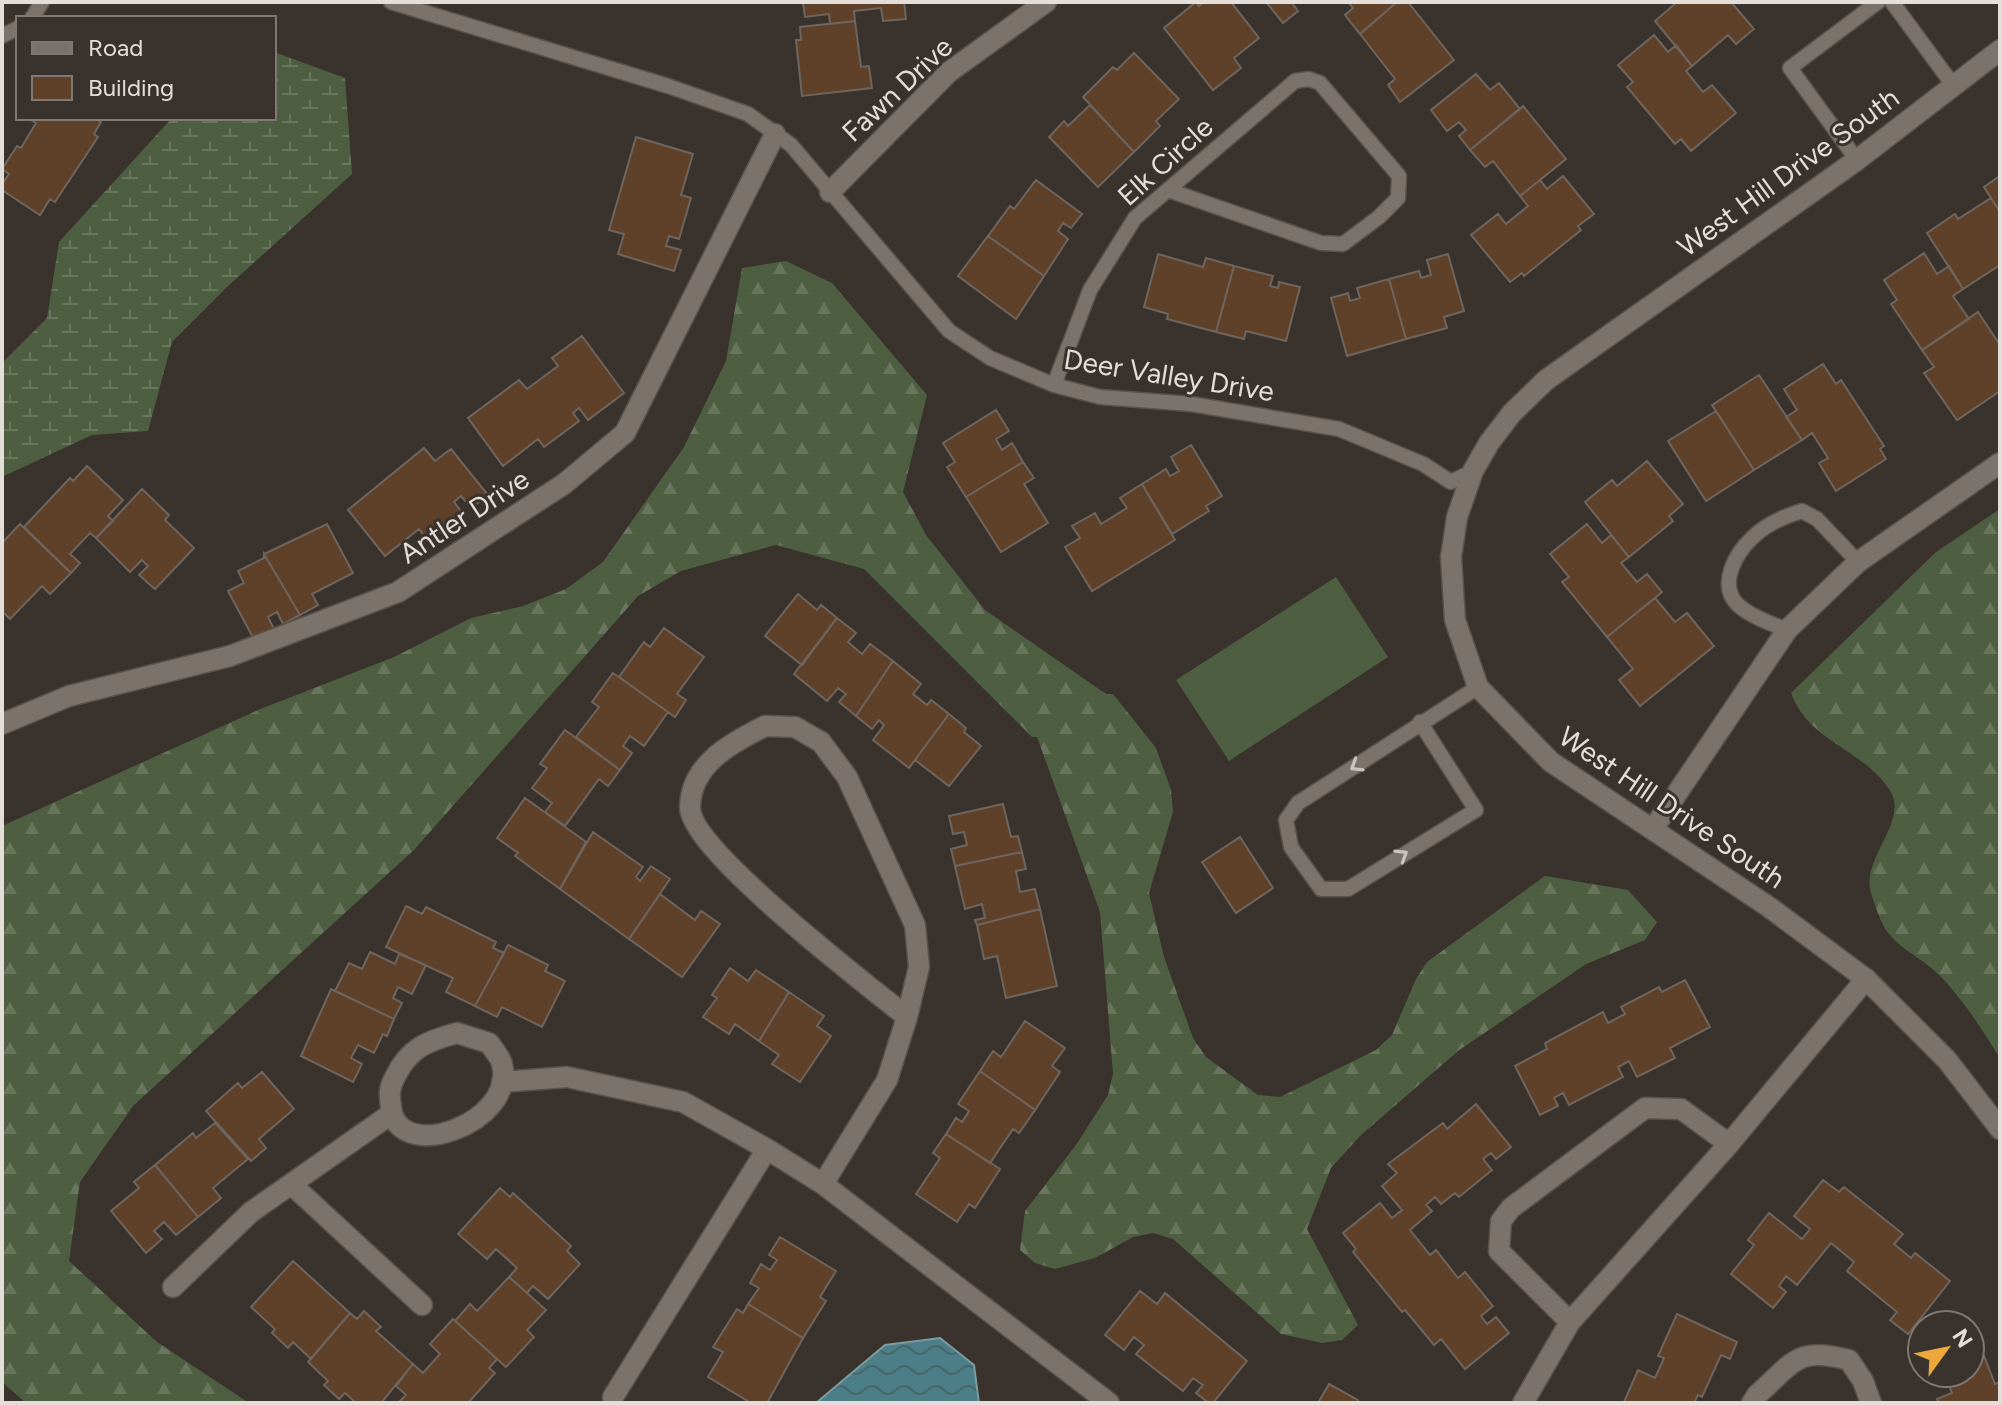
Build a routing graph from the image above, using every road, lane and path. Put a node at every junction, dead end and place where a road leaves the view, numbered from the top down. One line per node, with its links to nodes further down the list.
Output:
1 (391, 2): 7 (lane, Deer Valley Drive)
2 (1046, 2): 10 (street, Fawn Drive)
3 (1878, 2): 8 (lane)
4 (1892, 2): 6 (lane)
5 (2000, 50): 6 (street, West Hill Drive South)
6 (1953, 85): 8 (street, West Hill Drive South)
7 (775, 134): 10 (lane, Deer Valley Drive); 18 (street, Antler Drive)
8 (1857, 160): 13 (street, West Hill Drive South)
9 (1168, 190): 9 (lane, Elk Circle); 11 (lane, Elk Circle)
10 (830, 192): 11 (lane, Deer Valley Drive)
11 (1054, 385): 13 (lane, Deer Valley Drive)
12 (2000, 463): 14 (street)
13 (1473, 471): 16 (street, West Hill Drive South)
14 (1858, 562): 15 (street); 15 (lane)
15 (1787, 630): 19 (street)
16 (1478, 687): 17 (lane); 19 (street, West Hill Drive South)
17 (1420, 722): 17 (lane, one-way to 17)
18 (2, 724)
19 (1653, 829): 20 (street, West Hill Drive South)
20 (1866, 979): 24 (street, West Hill Drive South); 25 (street)
21 (907, 1017): 21 (street); 28 (street)
22 (502, 1082): 23 (street); 23 (street); 26 (street)
23 (391, 1114): 27 (street)
24 (2000, 1129)
25 (1729, 1144): 31 (street); 31 (street)
26 (767, 1149): 28 (street); 32 (street)
27 (291, 1184): 29 (street); 30 (street)
28 (823, 1184): 33 (street)
29 (173, 1287)
30 (422, 1305)
31 (1570, 1322): 34 (street)
32 (613, 1397)
33 (1109, 1403)
34 (1523, 1403)
35 (1752, 1403): 36 (street)
36 (1871, 1403)

